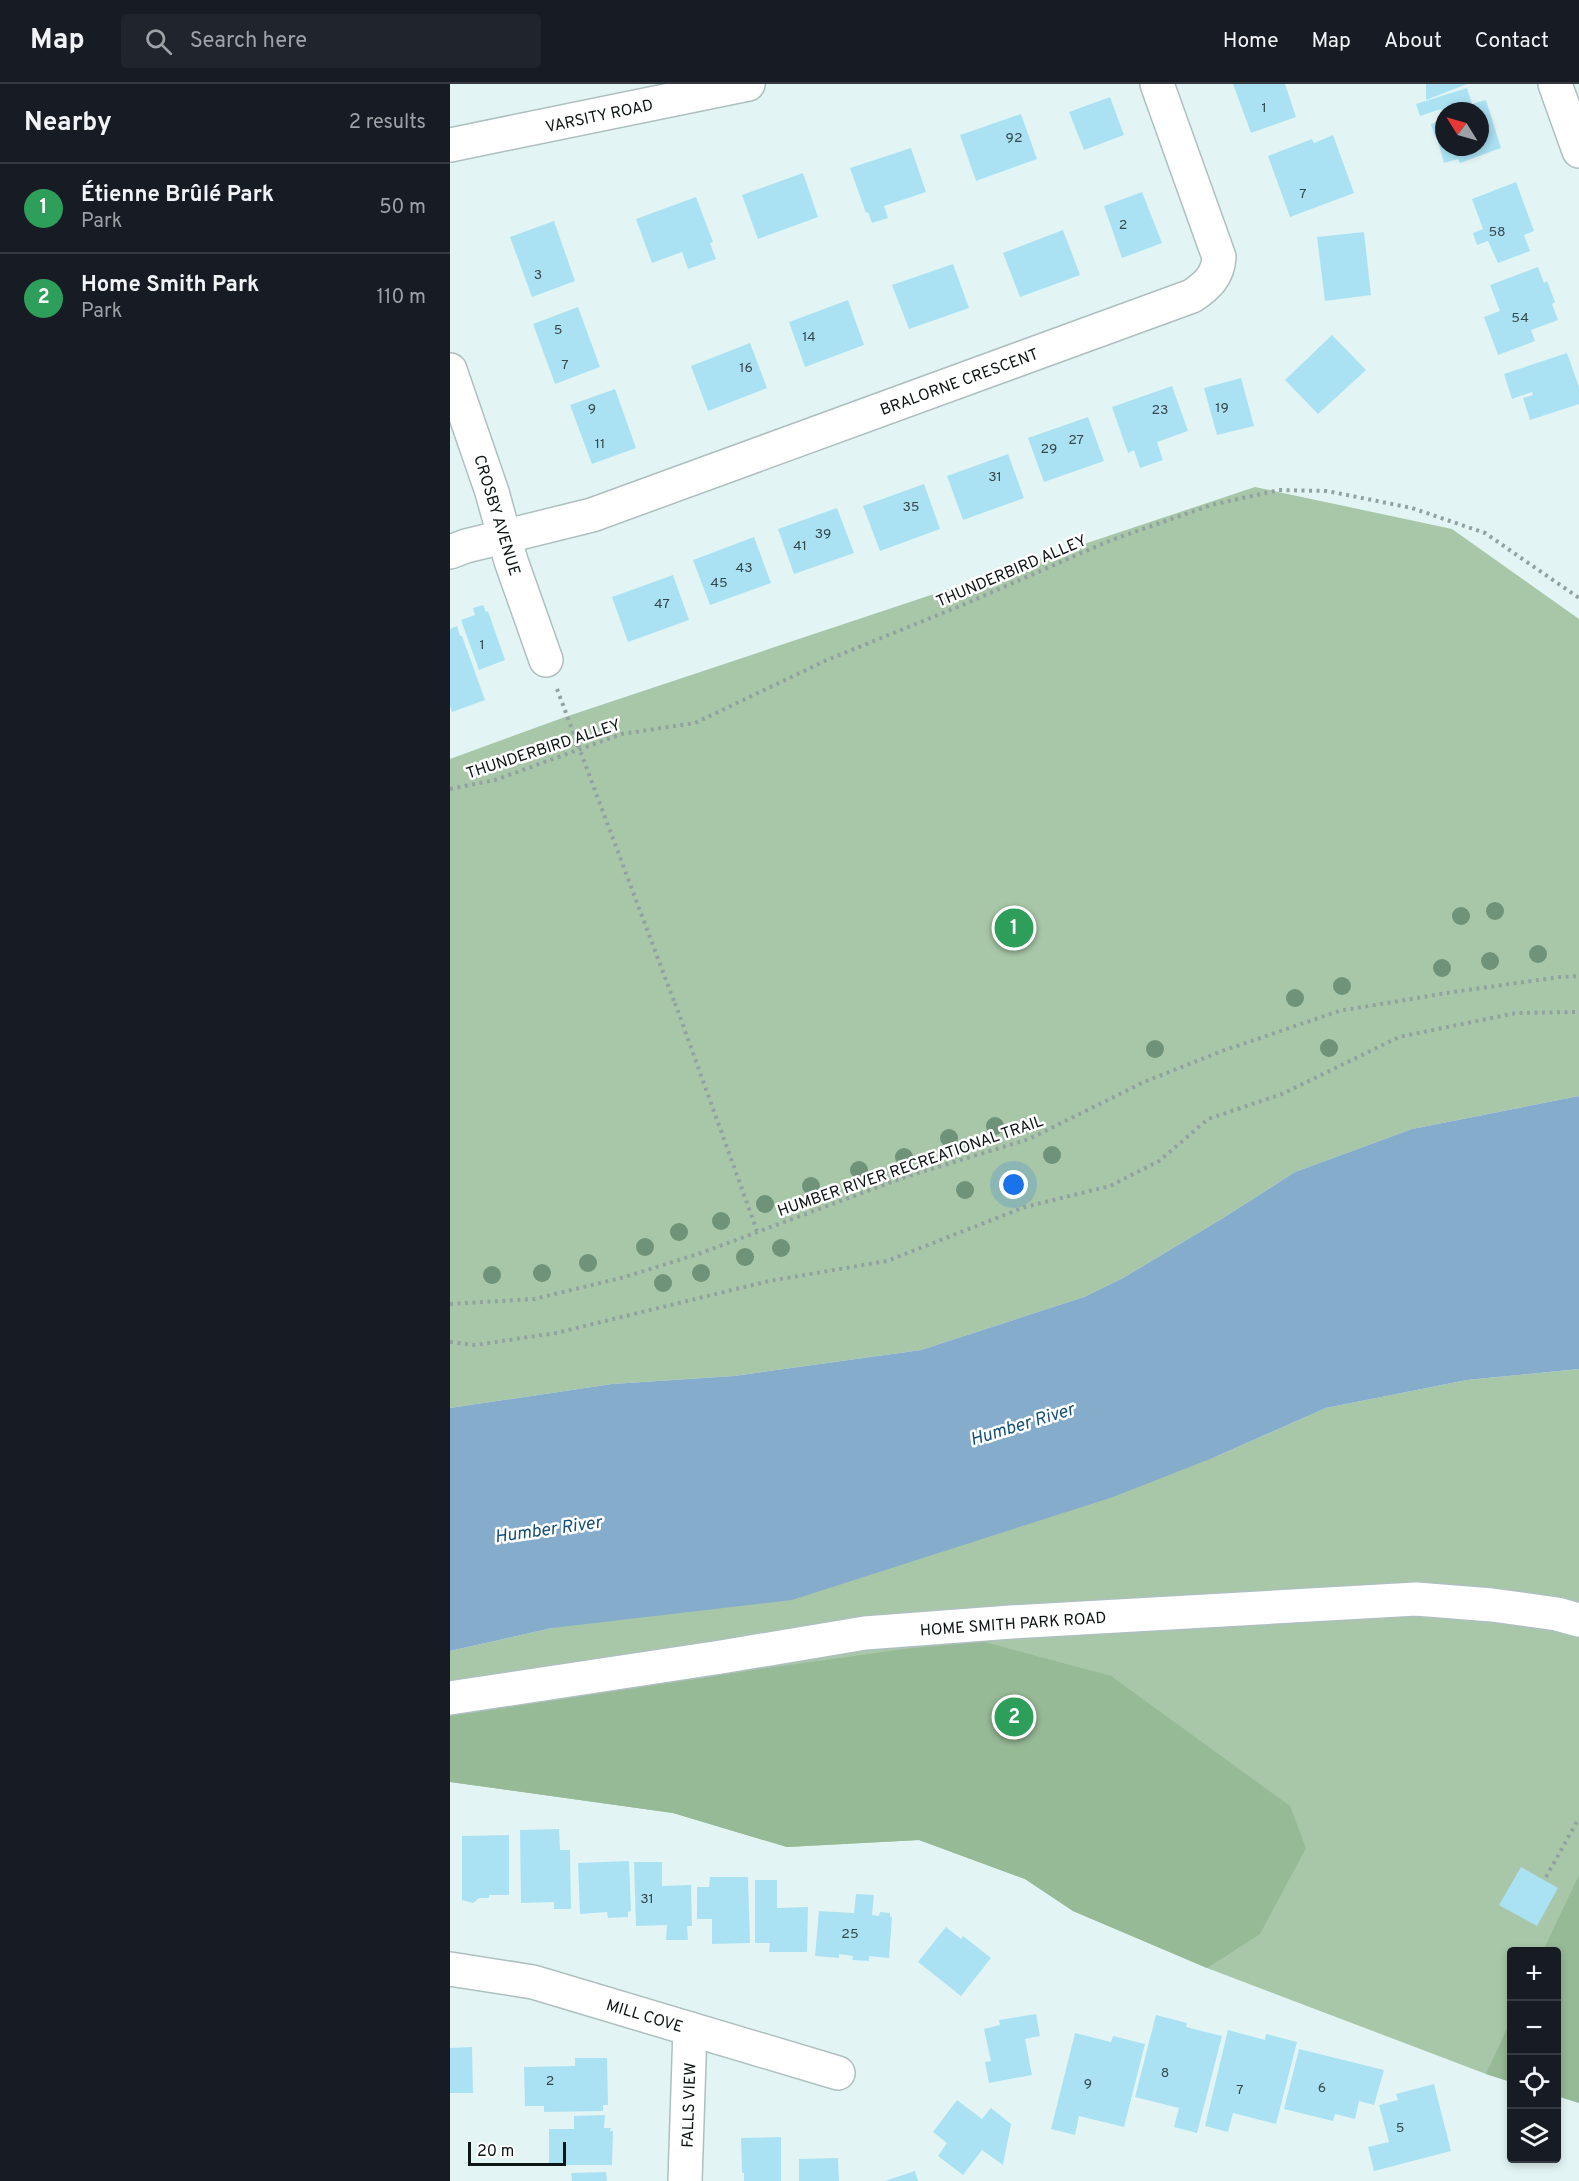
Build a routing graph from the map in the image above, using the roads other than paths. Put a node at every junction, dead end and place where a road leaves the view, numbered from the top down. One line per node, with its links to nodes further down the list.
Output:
1 (746, 84): 4 (street, VARSITY ROAD)
2 (1157, 84): 7 (street, BRALORNE CRESCENT)
3 (1555, 84): 5 (street)
4 (450, 145)
5 (1579, 151)
6 (450, 370): 7 (street, CROSBY AVENUE)
7 (504, 537): 8 (street, BRALORNE CRESCENT); 9 (street, CROSBY AVENUE)
8 (450, 552)
9 (546, 660)
10 (1579, 1620): 11 (street, HOME SMITH PARK ROAD)
11 (450, 1698)
12 (450, 1969): 13 (street, MILL COVE)
13 (690, 2029): 14 (street, MILL COVE); 15 (street, FALLS VIEW)
14 (838, 2073)
15 (684, 2181)

